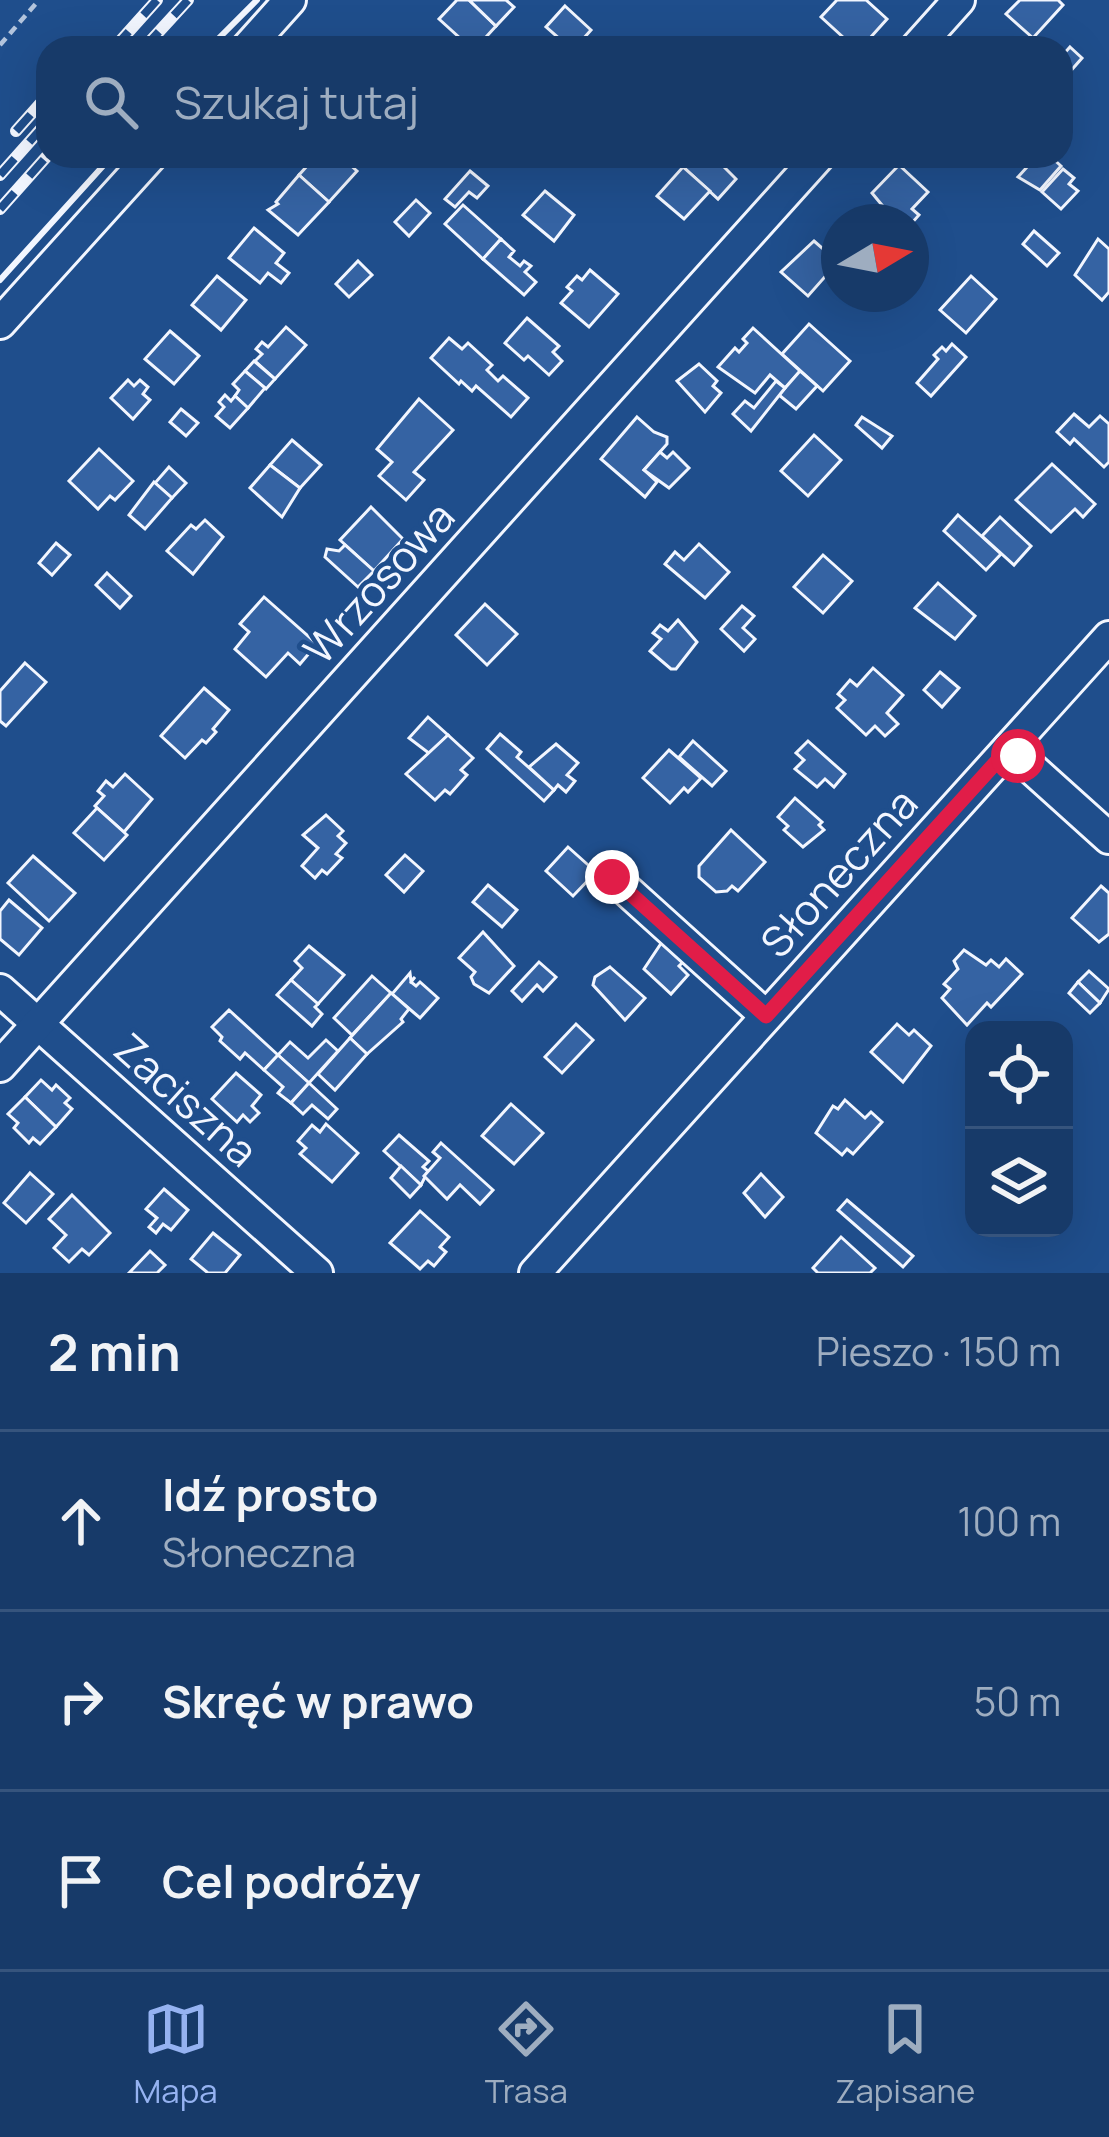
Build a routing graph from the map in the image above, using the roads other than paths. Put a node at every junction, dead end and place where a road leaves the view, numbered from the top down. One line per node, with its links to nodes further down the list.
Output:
1 (290, 0): 3 (street)
2 (959, 0): 4 (street)
3 (258, 36)
4 (927, 36)
5 (140, 168): 7 (street)
6 (808, 168): 14 (street, Wrzosowa)
7 (0, 323)
8 (1109, 637): 9 (street, Słoneczna)
9 (1009, 748): 10 (street); 13 (street, Słoneczna)
10 (1109, 838)
11 (612, 877): 13 (street)
12 (0, 990): 14 (street, Zaciszna)
13 (766, 1016): 17 (street, Słoneczna)
14 (38, 1024): 15 (street, Wrzosowa); 16 (street, Zaciszna)
15 (0, 1066)
16 (317, 1273)
17 (535, 1273)

